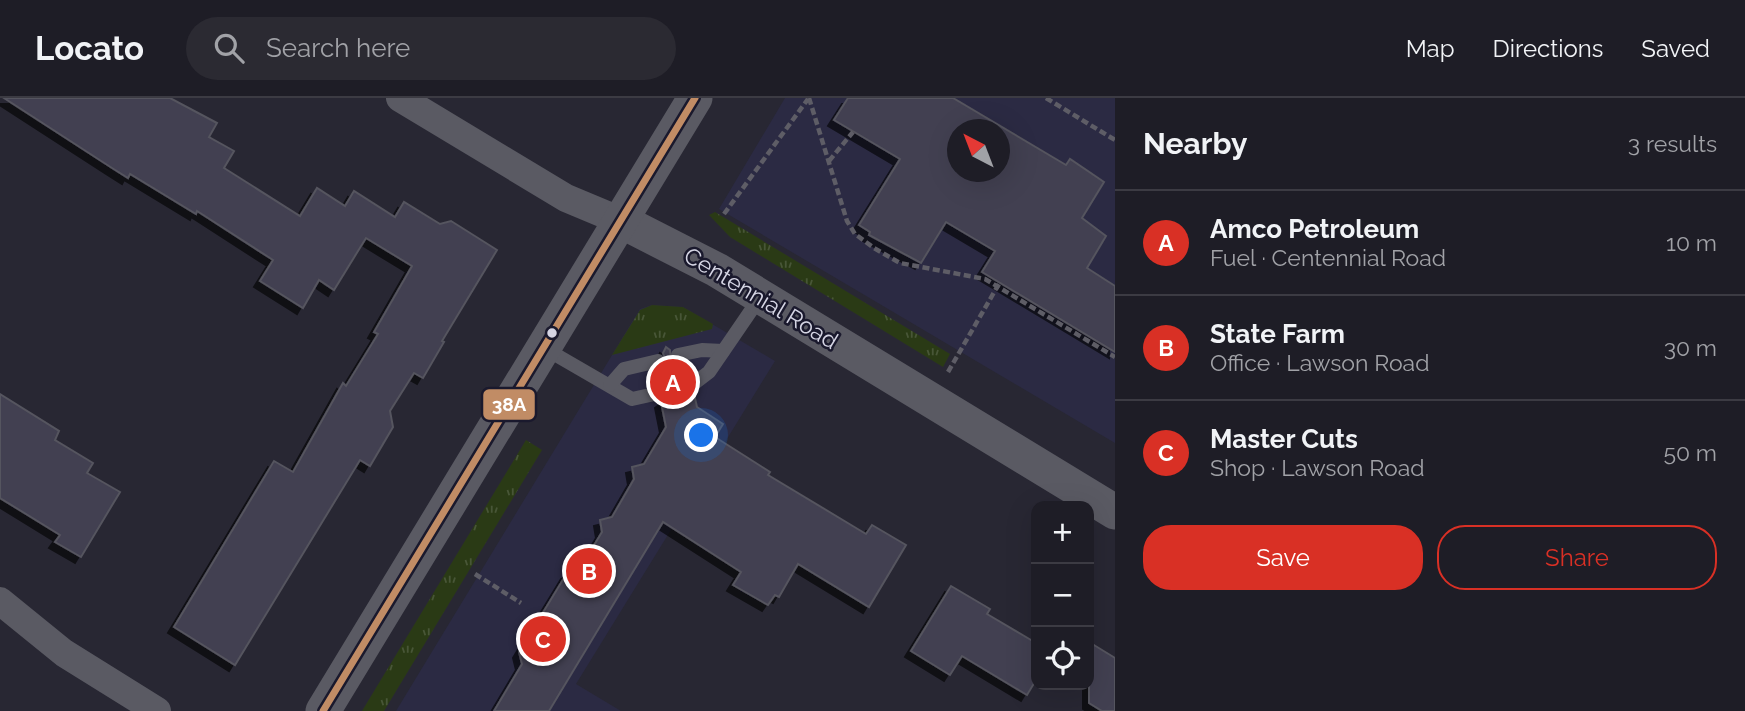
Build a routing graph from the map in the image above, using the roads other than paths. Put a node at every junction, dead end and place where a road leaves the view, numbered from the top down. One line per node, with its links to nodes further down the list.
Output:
1 (400, 98): 3 (street, Centennial Road)
2 (695, 98): 3 (street)
3 (621, 220): 4 (street, Centennial Road); 5 (street)
4 (761, 296): 6 (lane); 12 (street, Centennial Road)
5 (542, 347): 10 (lane); 15 (street)
6 (723, 351): 7 (lane); 9 (lane)
7 (678, 355)
8 (658, 361): 10 (lane)
9 (692, 384)
10 (610, 385): 11 (lane)
11 (659, 393)
12 (1115, 512)
13 (0, 601): 14 (street)
14 (157, 711)
15 (323, 711)

